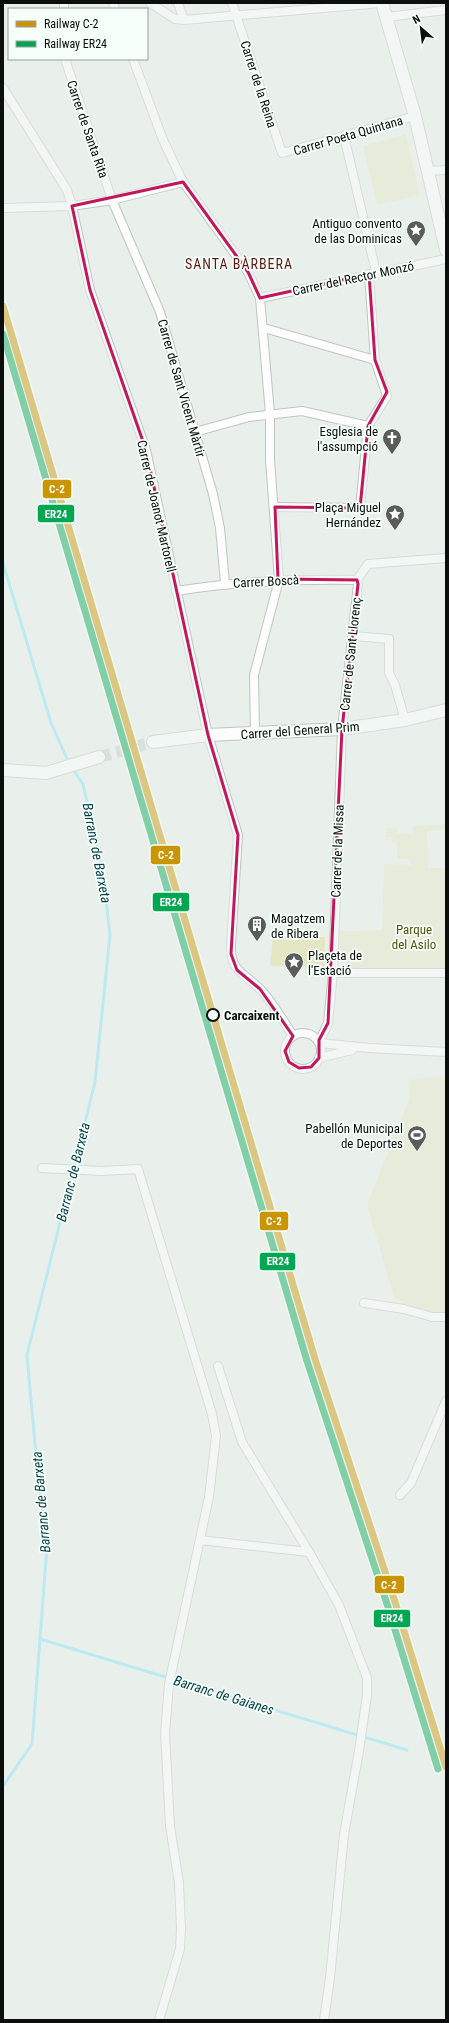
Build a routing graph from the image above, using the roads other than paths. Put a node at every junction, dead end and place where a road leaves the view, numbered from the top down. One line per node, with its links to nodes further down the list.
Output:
1 (150, 3): 8 (street)
2 (178, 3): 8 (street)
3 (232, 3): 6 (street, Carrer de la Reina)
4 (381, 3): 6 (street); 7 (street)
5 (446, 10): 7 (street)
6 (236, 15): 8 (street); 14 (street, Carrer de la Reina)
7 (386, 17): 12 (street)
8 (184, 20)
9 (65, 60): 18 (street, Carrer de Santa Rita)
10 (133, 60): 17 (street)
11 (3, 88): 19 (street, Carrer de Joanot Martorell)
12 (415, 116): 13 (street, Carrer Poeta Quintana); 16 (street)
13 (344, 136): 14 (street, Carrer Poeta Quintana); 23 (street)
14 (282, 153)
15 (446, 170): 16 (street)
16 (428, 171): 21 (street)
17 (183, 182): 18 (street); 24 (street)
18 (112, 200): 19 (street); 29 (street, Carrer de Sant Vicent Màrtir)
19 (72, 206): 20 (street); 35 (street, Carrer de Joanot Martorell)
20 (3, 208)
21 (446, 250)
22 (446, 259): 23 (street, Carrer del Rector Monzó)
23 (373, 273): 24 (street, Carrer del Rector Monzó); 26 (street)
24 (260, 298): 25 (street)
25 (264, 328): 26 (street); 27 (street)
26 (375, 360): 28 (street)
27 (270, 414): 28 (street); 29 (street); 30 (street)
28 (368, 426): 30 (street)
29 (195, 432): 34 (street, Carrer de Sant Vicent Màrtir)
30 (275, 507): 32 (street)
31 (446, 558): 33 (street)
32 (278, 580): 33 (street, Carrer Boscà); 34 (street, Carrer Boscà); 40 (street)
33 (357, 580): 36 (street, Carrer de Sant Llorenç)
34 (225, 583): 35 (street, Carrer Boscà)
35 (176, 590): 41 (street, Carrer de Joanot Martorell)
36 (353, 636): 38 (street); 39 (street, Carrer de Sant Llorenç)
37 (446, 710): 38 (street, Carrer del General Prim)
38 (405, 720): 39 (street, Carrer del General Prim)
39 (342, 729): 40 (street, Carrer del General Prim); 46 (street, Carrer de la Missa)
40 (255, 734): 41 (street, Carrer del General Prim)
41 (208, 735): 42 (street, Carrer del General Prim); 47 (street, Carrer de Joanot Martorell)
42 (153, 742)
43 (99, 757): 44 (street)
44 (3, 770)
45 (446, 973): 46 (street)
46 (333, 974): 48 (street, Carrer de la Missa)
47 (293, 1036): 48 (street); 51 (street)
48 (319, 1042): 49 (street); 51 (street)
49 (369, 1048): 50 (street); 51 (street)
50 (446, 1052)
51 (319, 1058)
52 (42, 1168): 58 (street)
53 (364, 1302): 54 (street)
54 (446, 1317)
55 (218, 1366): 59 (street)
56 (446, 1401): 57 (street)
57 (400, 1495)
58 (200, 1540): 59 (street); 60 (street)
59 (309, 1552): 61 (street)
60 (160, 2020)
61 (324, 2020)

